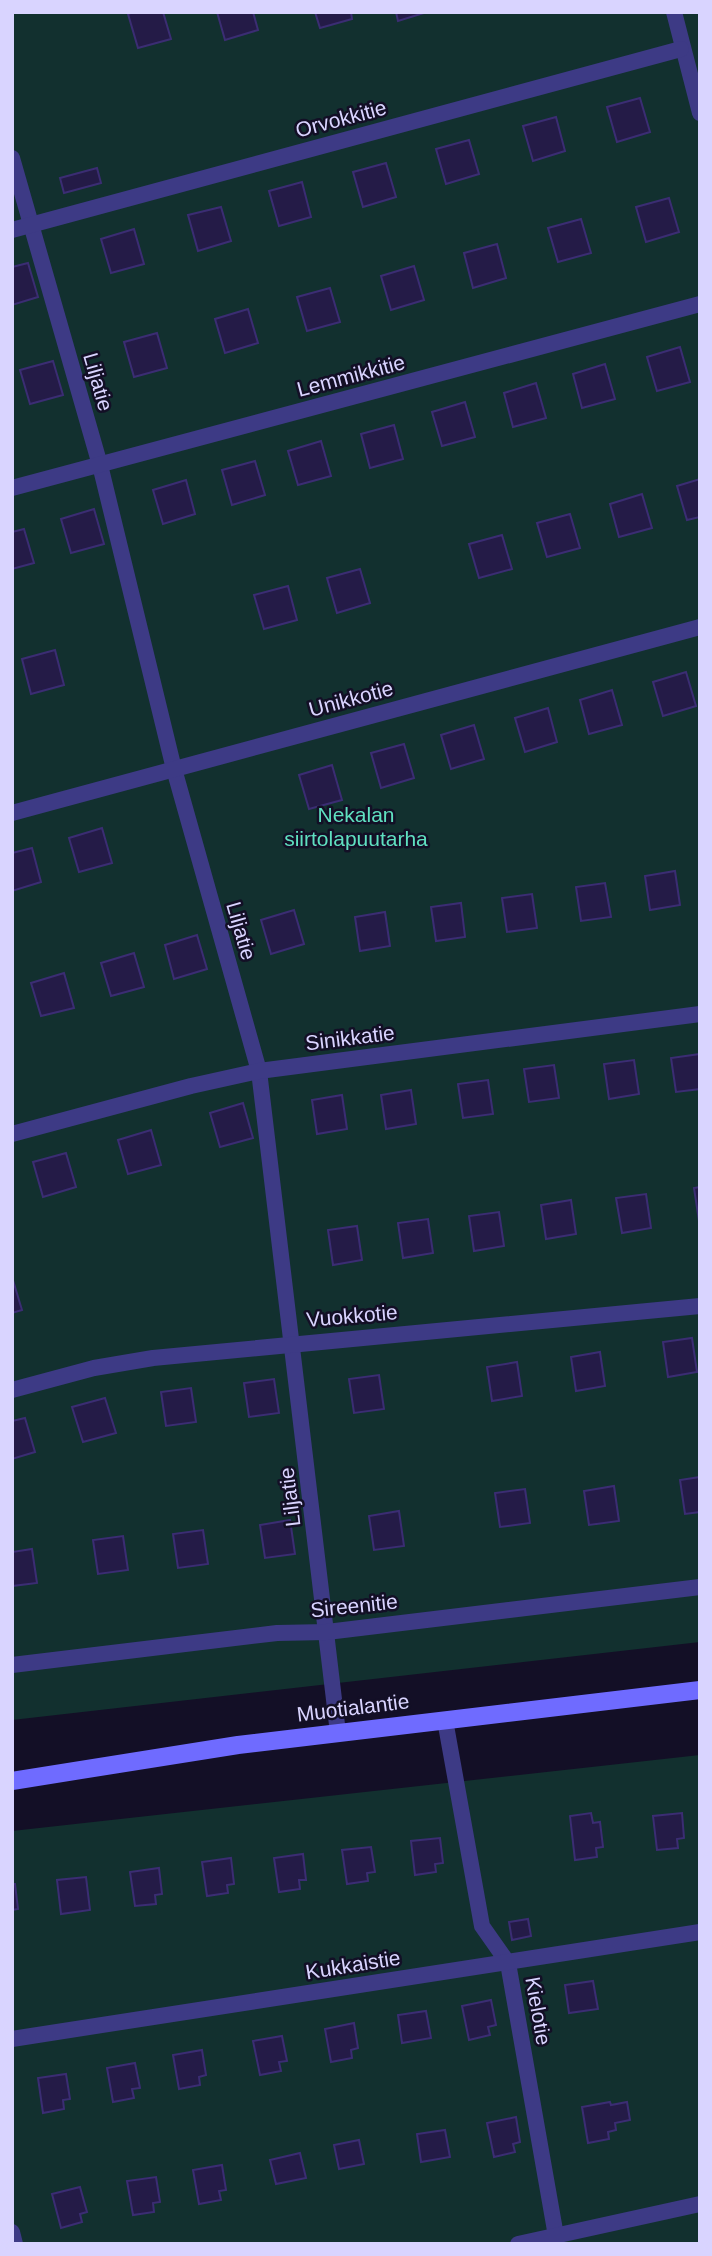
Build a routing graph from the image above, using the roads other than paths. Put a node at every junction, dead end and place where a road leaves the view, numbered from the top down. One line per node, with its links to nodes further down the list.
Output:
1 (674, 12): 2 (lane)
2 (681, 49): 3 (lane); 5 (lane, Orvokkitie)
3 (700, 113)
4 (12, 158): 5 (lane, Liljatie)
5 (31, 225): 6 (lane, Orvokkitie); 8 (lane, Liljatie)
6 (12, 230)
7 (700, 304): 8 (lane, Lemmikkitie)
8 (100, 465): 9 (lane, Lemmikkitie); 11 (lane, Liljatie)
9 (12, 488)
10 (700, 627): 11 (lane, Unikkotie)
11 (174, 769): 12 (lane, Unikkotie); 14 (lane, Liljatie)
12 (12, 813)
13 (700, 1014): 14 (lane, Sinikkatie)
14 (259, 1072): 15 (lane, Sinikkatie); 17 (lane, Liljatie)
15 (12, 1134)
16 (700, 1306): 17 (lane, Vuokkotie)
17 (293, 1342): 18 (lane, Vuokkotie); 20 (lane, Liljatie)
18 (12, 1390)
19 (700, 1587): 20 (lane, Sireenitie)
20 (327, 1632): 21 (lane, Sireenitie); 24 (lane, Liljatie)
21 (12, 1665)
22 (700, 1690): 23 (street, Muotialantie)
23 (445, 1720): 24 (street, Muotialantie); 27 (lane, Kielotie)
24 (338, 1733): 25 (street, Muotialantie)
25 (12, 1781)
26 (700, 1932): 27 (lane, Kukkaistie)
27 (508, 1963): 28 (lane, Kukkaistie); 31 (lane, Kielotie)
28 (12, 2039)
29 (700, 2204): 31 (lane)
30 (12, 2232): 32 (lane)
31 (556, 2235): 33 (lane)
32 (15, 2244)
33 (518, 2244)

